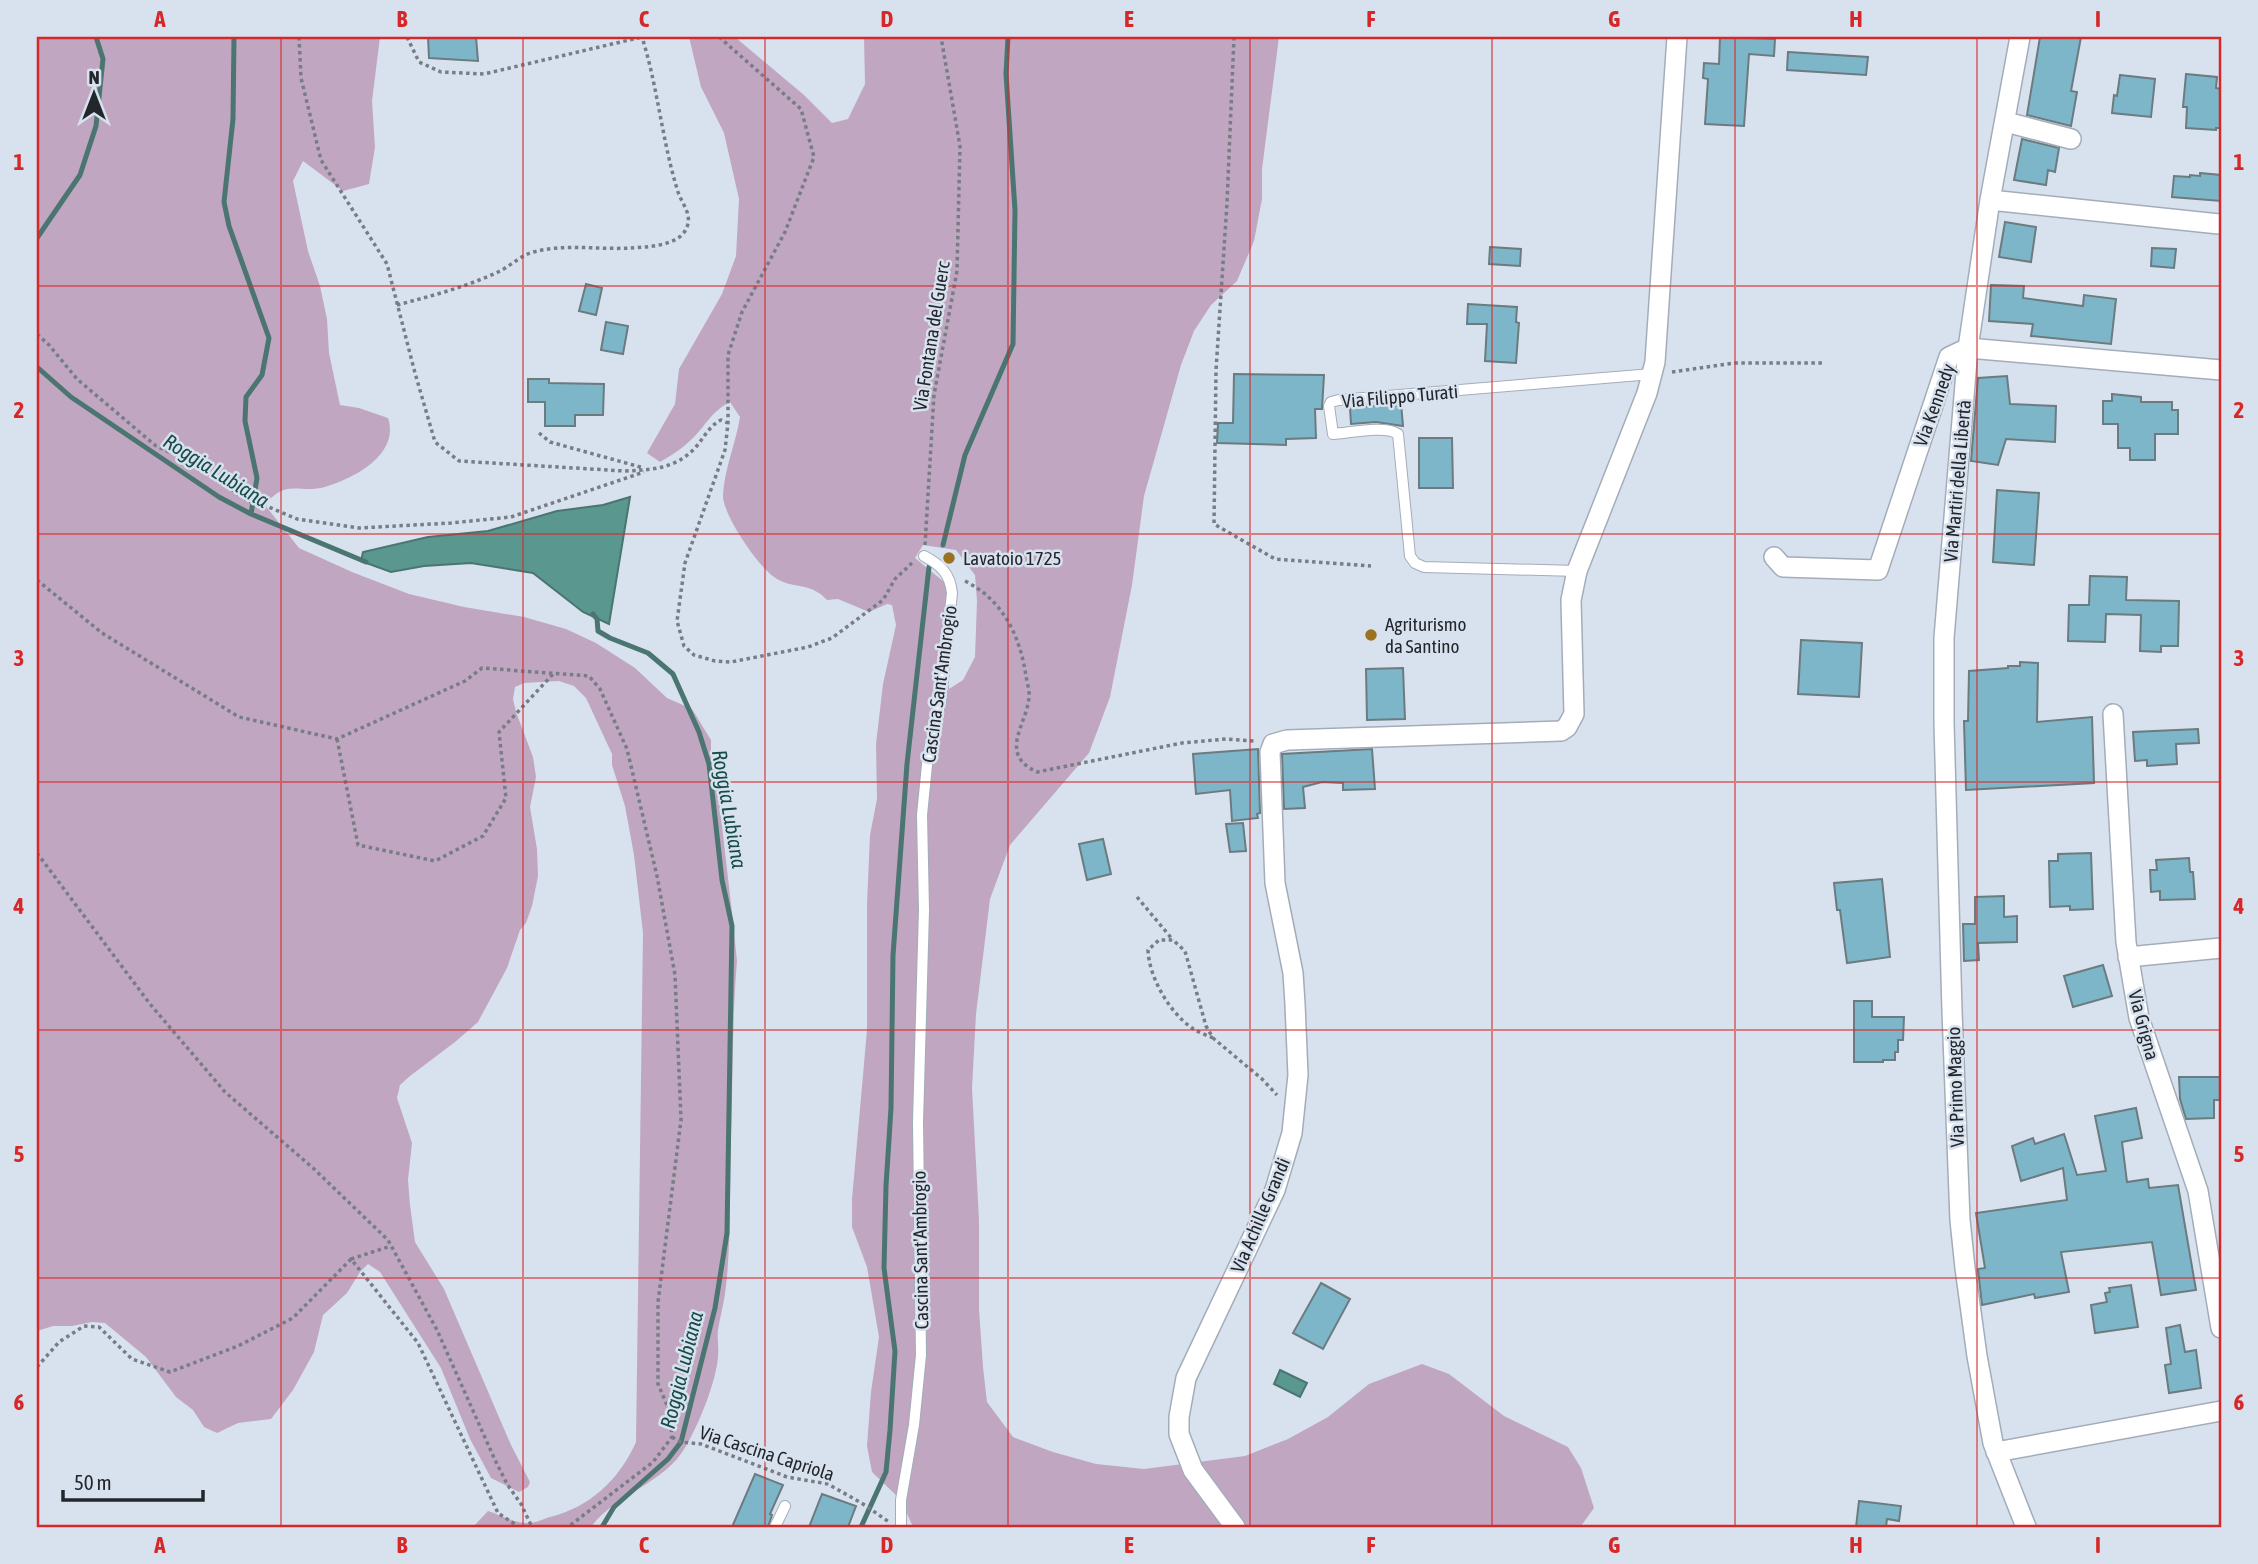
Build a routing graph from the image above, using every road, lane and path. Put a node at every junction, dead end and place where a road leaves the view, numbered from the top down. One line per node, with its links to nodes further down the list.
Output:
1 (299, 37): 13 (path)
2 (407, 37): 3 (path)
3 (642, 37): 13 (path)
4 (719, 37): 19 (path)
5 (941, 37): 22 (path, Via Fontana del Guerc)
6 (1234, 37): 24 (path)
7 (1677, 37): 18 (street)
8 (2020, 37): 9 (street, Via Martiri della Libertà)
9 (2006, 122): 10 (street); 11 (street, Via Martiri della Libertà)
10 (2071, 139)
11 (1990, 200): 12 (street); 15 (street, Via Martiri della Libertà)
12 (2219, 224)
13 (397, 305): 21 (path)
14 (37, 334): 21 (path)
15 (1968, 348): 17 (street, Via Kennedy); 23 (street, Via Kennedy); 28 (street, Via Martiri della Libertà)
16 (1822, 363): 18 (path)
17 (2221, 370)
18 (1653, 374): 25 (street); 25 (lane, Via Filippo Turati)
19 (728, 423): 21 (path); 22 (path)
20 (539, 433): 21 (path)
21 (649, 470)
22 (924, 556): 26 (lane, Cascina Sant'Ambrogio)
23 (1774, 557)
24 (1371, 566)
25 (1577, 570): 32 (street)
26 (951, 578): 32 (path); 53 (lane, Cascina Sant'Ambrogio)
27 (37, 580): 31 (path)
28 (1944, 638): 46 (street, Via Primo Maggio)
29 (554, 673): 31 (path); 31 (path); 45 (path)
30 (2113, 713): 37 (street, Via Grigna)
31 (337, 739)
32 (1272, 748): 39 (street, Via Achille Grandi)
33 (37, 853): 40 (path)
34 (1137, 897): 35 (path)
35 (1173, 940): 38 (path); 38 (path)
36 (2221, 948): 37 (street)
37 (2128, 957): 42 (street, Via Grigna)
38 (1213, 1038): 39 (path)
39 (1295, 1115): 54 (street, Via Achille Grandi)
40 (391, 1246): 41 (path); 50 (path)
41 (351, 1259): 43 (path); 49 (path)
42 (2221, 1328)
43 (37, 1367)
44 (2221, 1411): 46 (street)
45 (672, 1437): 48 (path, Via Cascina Capriola); 51 (path)
46 (1996, 1452): 55 (street, Via Primo Maggio)
47 (785, 1506): 52 (lane)
48 (888, 1522)
49 (519, 1527)
50 (532, 1527)
51 (568, 1527)
52 (775, 1527)
53 (901, 1527)
54 (1235, 1527)
55 (2026, 1527)

